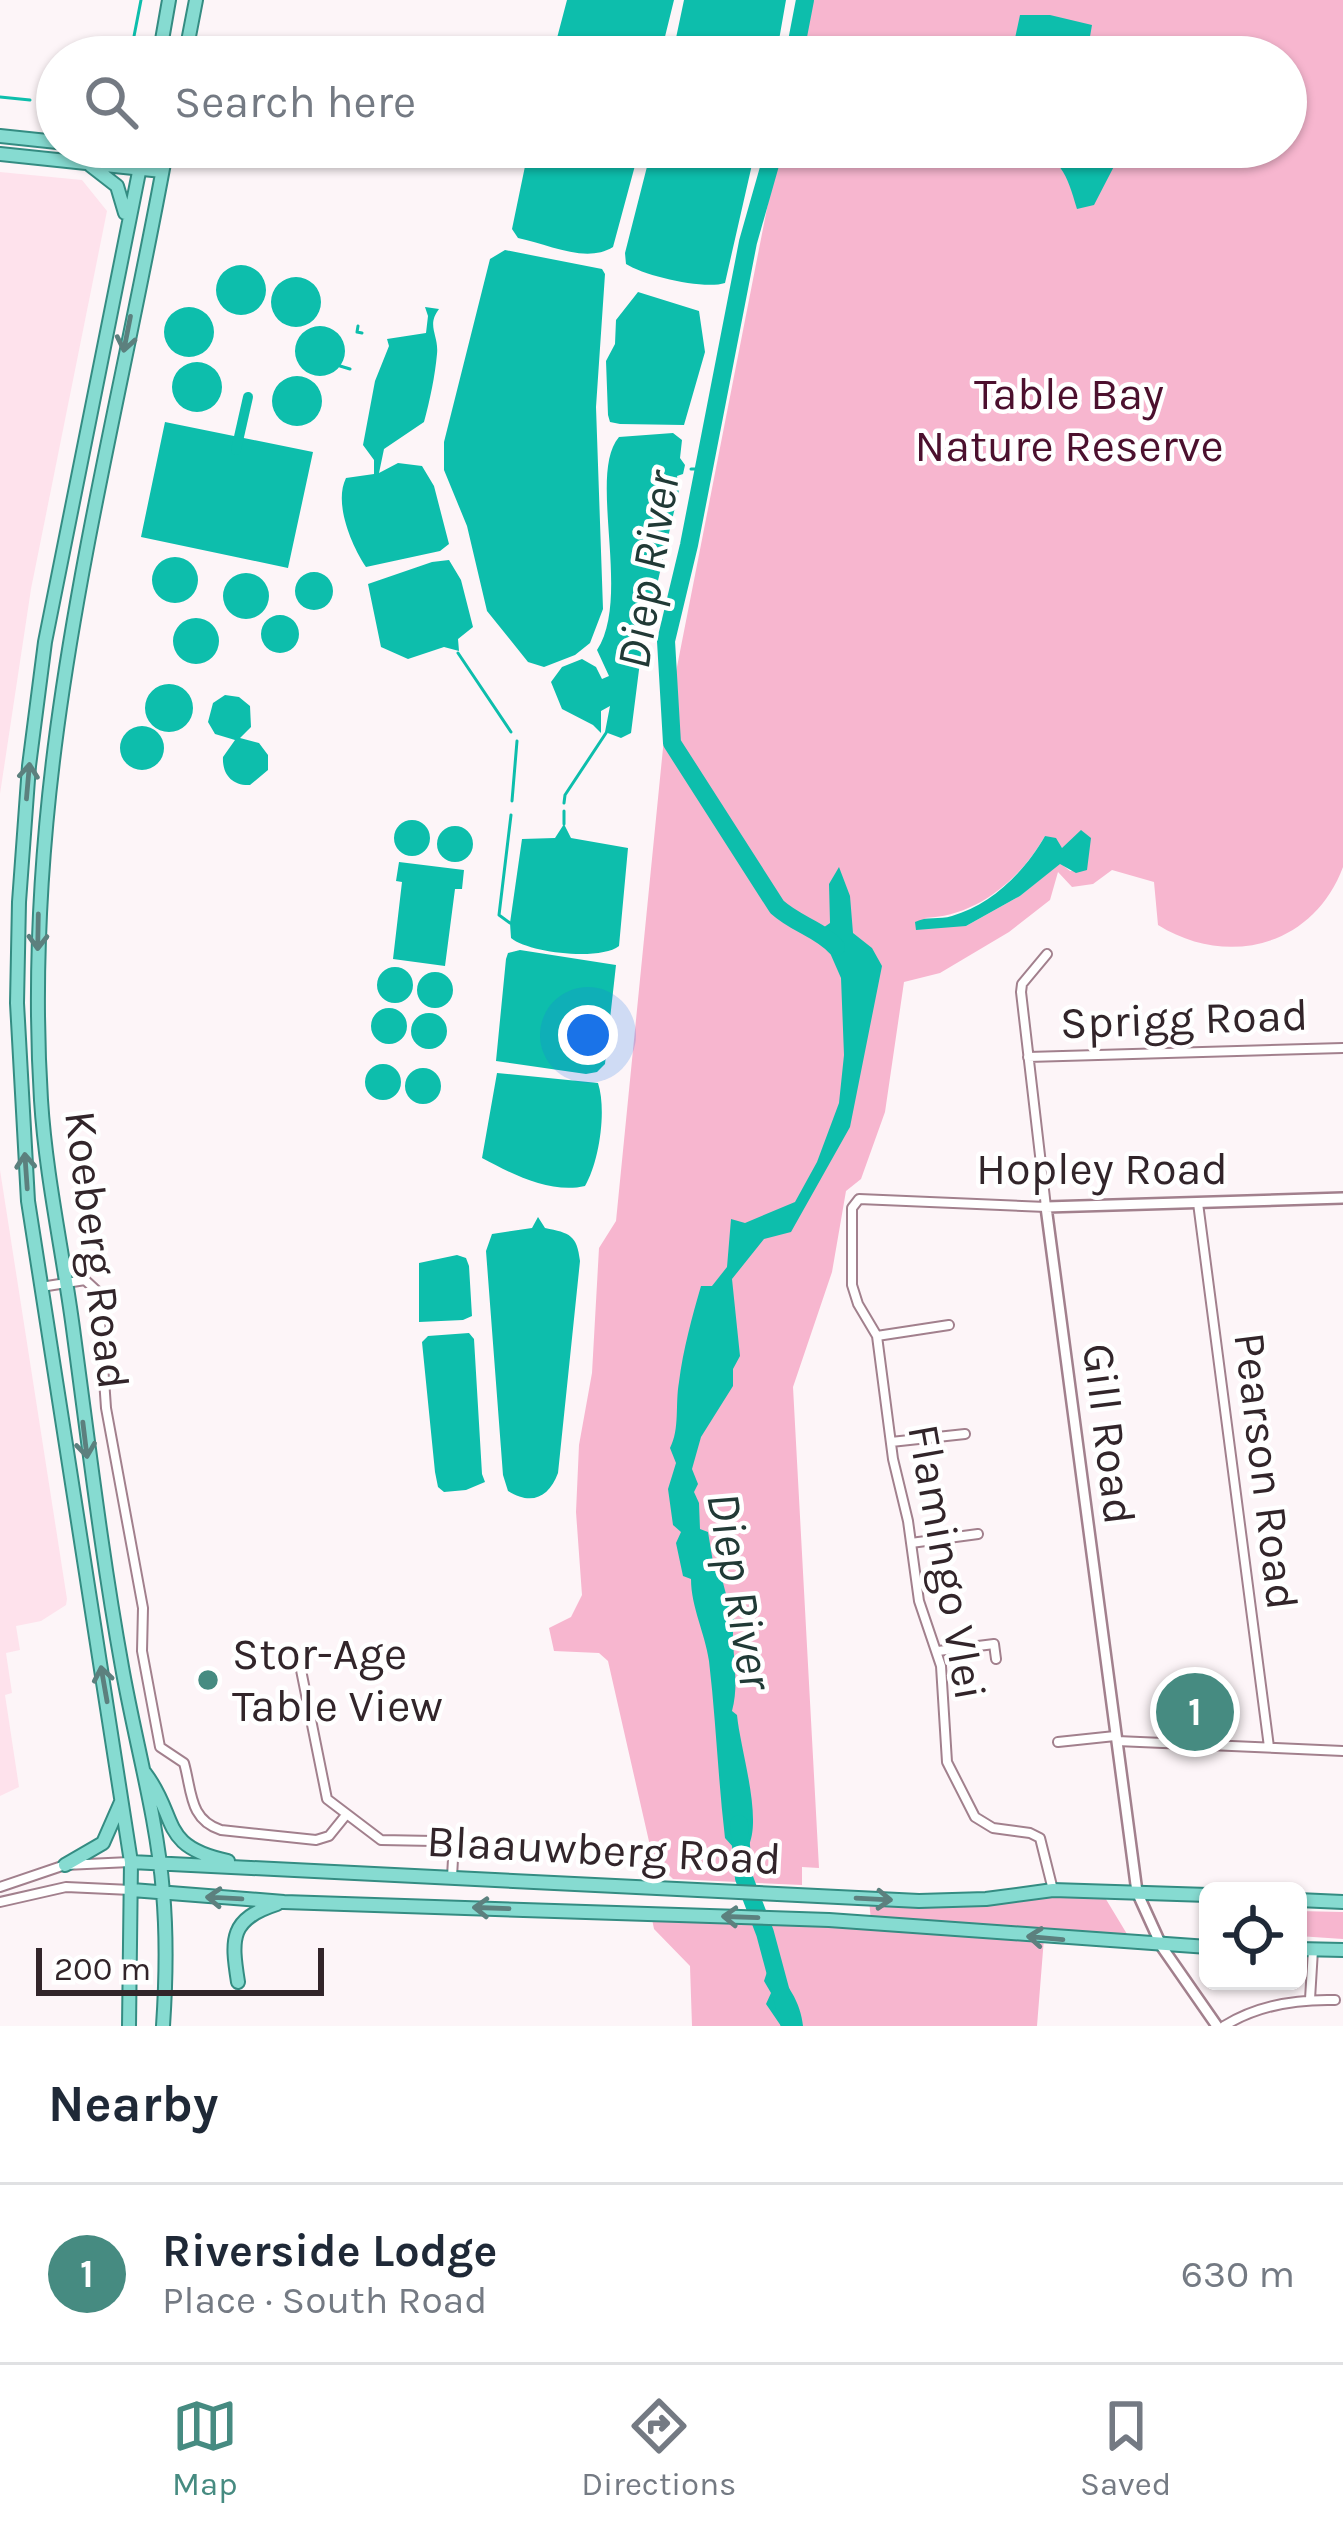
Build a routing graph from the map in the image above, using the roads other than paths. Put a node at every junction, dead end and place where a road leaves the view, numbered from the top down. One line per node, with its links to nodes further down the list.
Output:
1 (170, 0): 3 (main road)
2 (196, 0): 4 (main road)
3 (163, 36)
4 (188, 36)
5 (0, 136): 6 (main road)
6 (36, 140)
7 (0, 154): 8 (main road)
8 (36, 157)
9 (93, 168): 13 (main road)
10 (140, 168): 12 (main road); 13 (main road, Koeberg Road)
11 (163, 168): 12 (main road, Koeberg Road)
12 (162, 171): 21 (main road, Koeberg Road, one-way to 21)
13 (125, 236): 22 (main road, Koeberg Road, one-way to 13)
14 (1047, 954): 16 (street, Gill Road)
15 (1343, 1048): 16 (street, Sprigg Road)
16 (1028, 1057): 20 (street, Gill Road)
17 (1343, 1198): 19 (street, Hopley Road)
18 (862, 1199): 20 (street, Hopley Road); 24 (street, Flamingo Vlei)
19 (1198, 1202): 20 (street, Hopley Road); 34 (street, Pearson Road)
20 (1046, 1207): 32 (street, Gill Road)
21 (66, 1283): 22 (street); 36 (main road, Koeberg Road, one-way to 36); 38 (street)
22 (40, 1287): 37 (main road, Koeberg Road, one-way to 22)
23 (949, 1325): 24 (street)
24 (878, 1336): 26 (street, Flamingo Vlei)
25 (965, 1434): 26 (street)
26 (891, 1442): 28 (street, Flamingo Vlei)
27 (978, 1534): 28 (street)
28 (911, 1543): 29 (street, Flamingo Vlei)
29 (938, 1651): 30 (street); 46 (street, Flamingo Vlei)
30 (995, 1659)
31 (300, 1665): 38 (street)
32 (1115, 1738): 33 (street); 34 (street); 47 (street, Gill Road)
33 (1058, 1742)
34 (1269, 1748): 35 (street)
35 (1343, 1751)
36 (140, 1767): 40 (main road, Koeberg Road); 42 (main road)
37 (122, 1800): 39 (main road, Koeberg Road); 41 (main road)
38 (346, 1815): 43 (street)
39 (131, 1862): 40 (main road, Blaauwberg Road); 41 (street, Blaauwberg Road); 45 (main road, Koeberg Road)
40 (159, 1864): 42 (main road, Blaauwberg Road); 48 (main road, Koeberg Road)
41 (65, 1865): 44 (street, Blaauwberg Road)
42 (258, 1867): 43 (main road, Blaauwberg Road)
43 (452, 1879): 46 (main road, Blaauwberg Road, one-way to 46)
44 (0, 1887)
45 (132, 1890): 48 (main road, Blaauwberg Road); 52 (street, Blaauwberg Road); 63 (main road, Koeberg Road)
46 (1053, 1890): 47 (main road, Blaauwberg Road)
47 (1137, 1892): 49 (main road, Blaauwberg Road); 54 (street, Gill Road)
48 (164, 1894): 51 (main road, Blaauwberg Road, one-way to 48); 64 (main road, Koeberg Road)
49 (1199, 1895)
50 (1307, 1900): 53 (main road)
51 (284, 1901): 54 (main road, Blaauwberg Road, one-way to 51); 59 (main road)
52 (0, 1902)
53 (1343, 1902)
54 (1162, 1947): 55 (main road, Blaauwberg Road); 62 (street, Gill Road)
55 (1199, 1948)
56 (1307, 1950): 57 (main road)
57 (1343, 1950)
58 (1307, 1970): 60 (street)
59 (238, 1982)
60 (1310, 1999): 61 (street); 62 (street)
61 (1335, 2000)
62 (1224, 2024)
63 (129, 2026)
64 (163, 2026)

